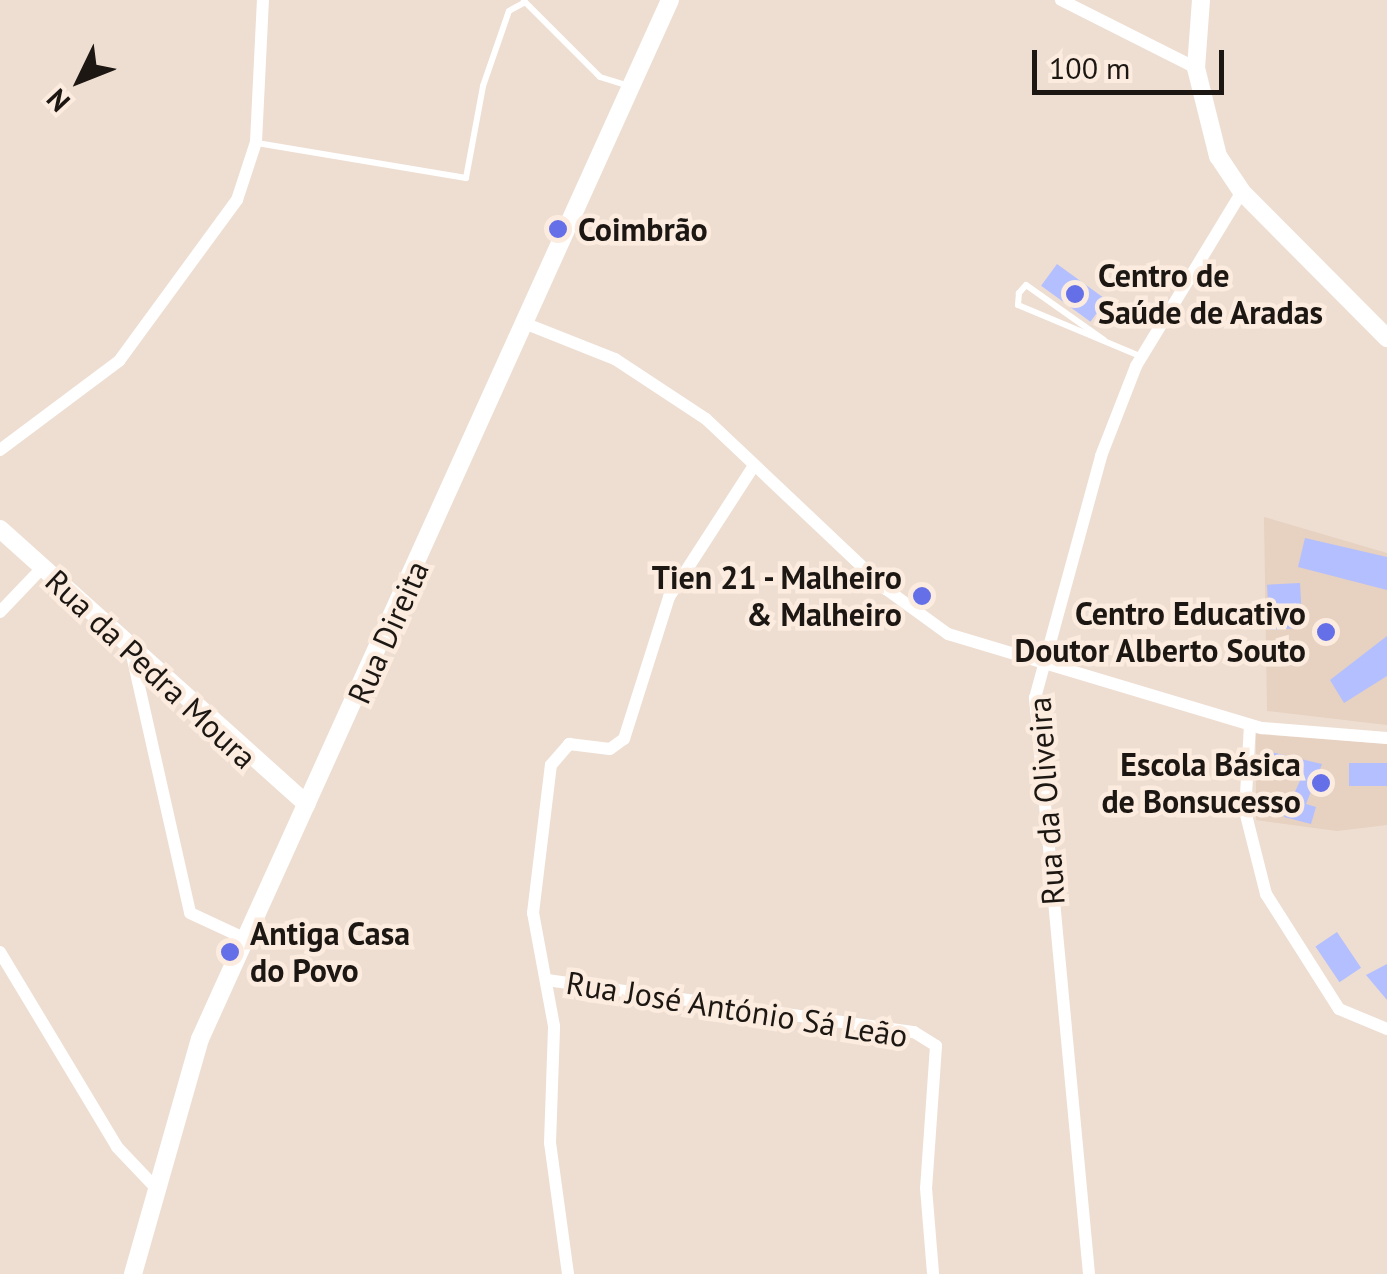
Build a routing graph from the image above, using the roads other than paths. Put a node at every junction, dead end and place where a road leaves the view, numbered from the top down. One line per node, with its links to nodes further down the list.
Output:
1 (263, 0): 8 (street)
2 (670, 0): 7 (main road, Rua Direita)
3 (1061, 0): 6 (street)
4 (1201, 0): 6 (main road)
5 (524, 1): 7 (lane); 8 (lane)
6 (1196, 68): 9 (main road)
7 (634, 87): 10 (main road, Rua Direita)
8 (256, 142): 14 (street)
9 (1242, 192): 11 (main road); 13 (street, Rua da Oliveira)
10 (524, 323): 15 (street); 23 (main road, Rua Direita)
11 (1387, 338)
12 (1104, 340): 12 (lane); 13 (lane)
13 (1142, 356): 20 (street, Rua da Oliveira)
14 (0, 450)
15 (753, 466): 20 (street); 26 (street)
16 (0, 529): 17 (main road, Rua da Pedra Moura)
17 (42, 568): 18 (street); 19 (main road, Rua da Pedra Moura)
18 (0, 612)
19 (132, 654): 23 (main road, Rua da Pedra Moura); 24 (street)
20 (1042, 664): 21 (street); 32 (street, Rua da Oliveira)
21 (1250, 724): 22 (street); 27 (street)
22 (1387, 738)
23 (306, 804): 24 (main road, Rua Direita)
24 (246, 939): 28 (main road, Rua Direita)
25 (0, 952): 28 (street)
26 (546, 980): 30 (street); 31 (street, Rua José António Sá Leão)
27 (1387, 1030)
28 (155, 1186): 29 (main road, Rua Direita)
29 (133, 1274)
30 (568, 1274)
31 (933, 1274)
32 (1089, 1274)

